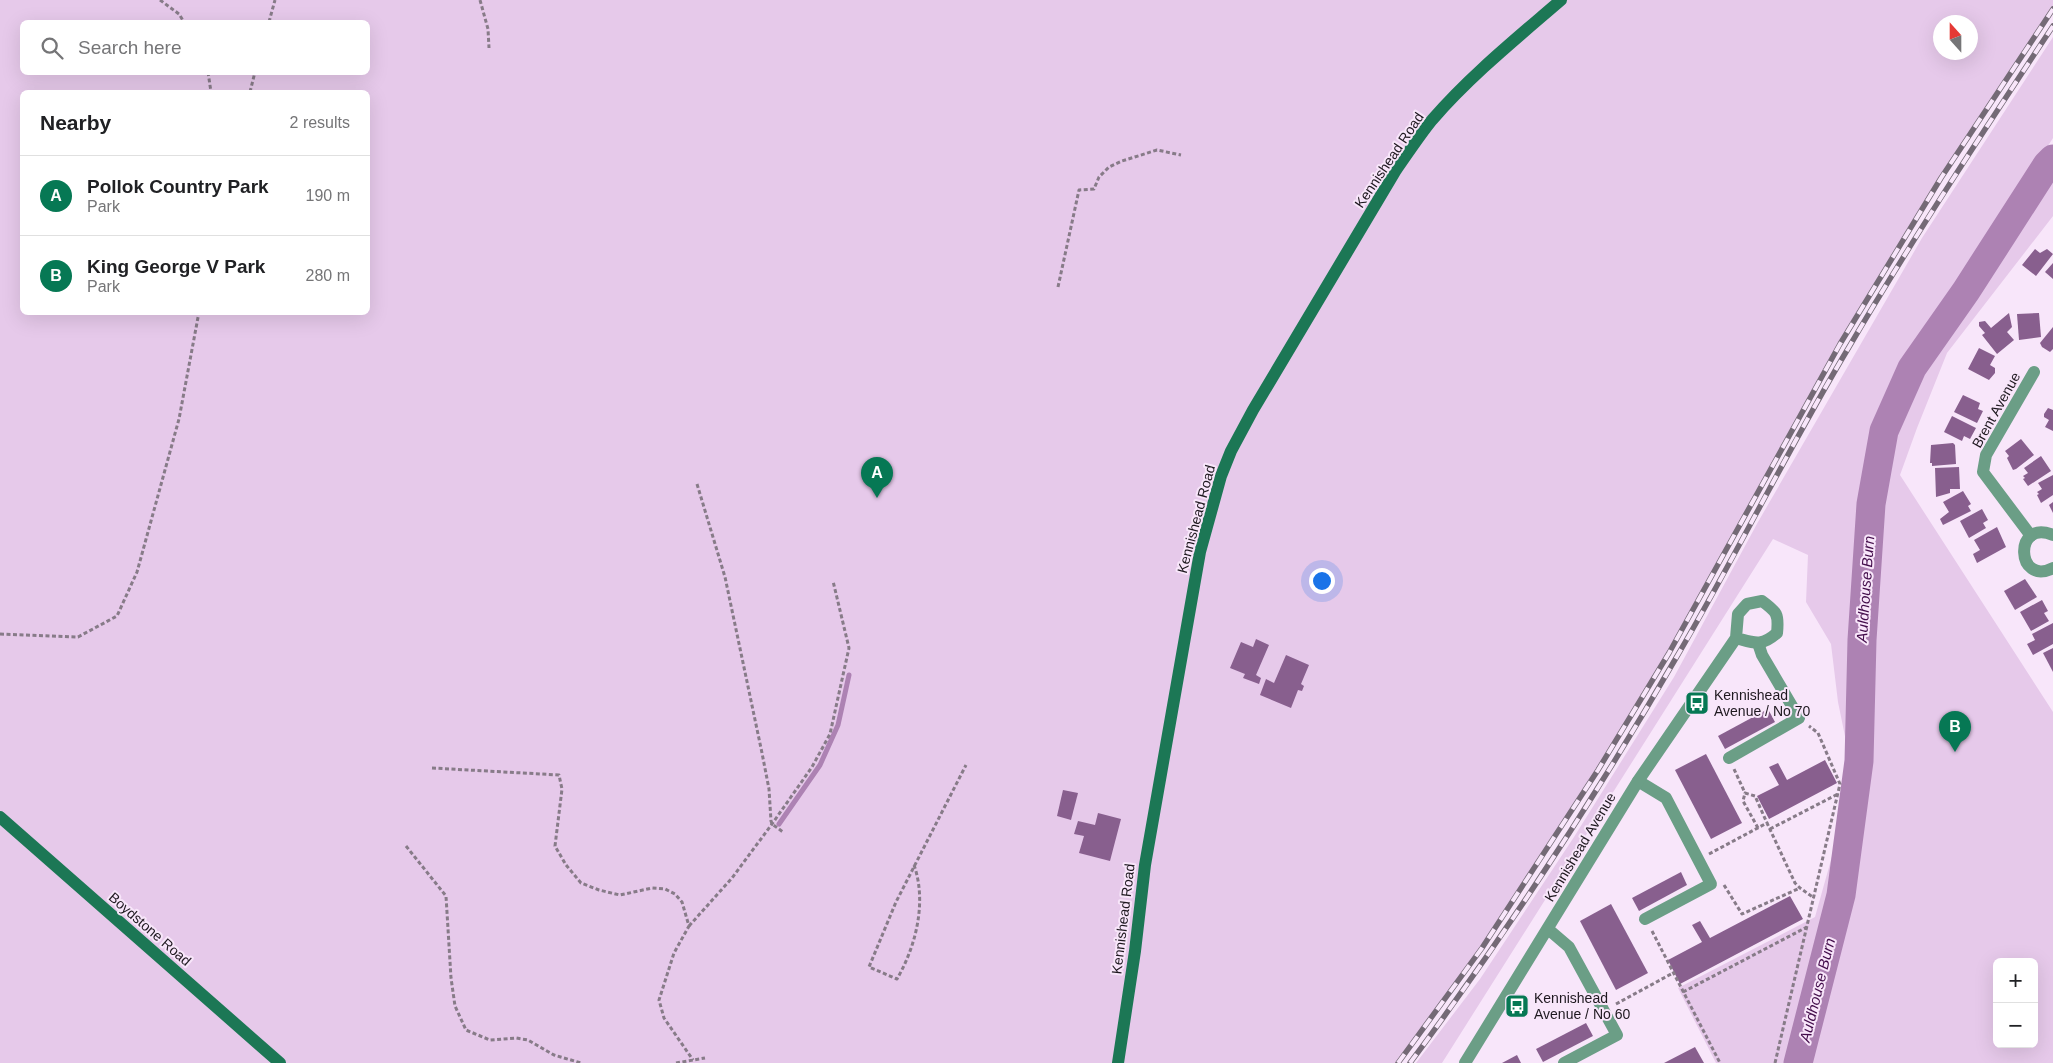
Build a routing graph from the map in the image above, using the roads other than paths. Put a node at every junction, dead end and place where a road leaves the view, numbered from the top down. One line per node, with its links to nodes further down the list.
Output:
1 (1561, 0): 14 (street, Kennishead Road)
2 (2034, 372): 4 (street, Brent Avenue)
3 (2053, 535): 4 (street)
4 (2031, 536): 5 (street)
5 (2053, 569)
6 (1736, 638): 7 (street); 7 (street, Kennishead Avenue); 9 (street, Kennishead Avenue)
7 (1758, 643): 8 (street)
8 (1729, 758)
9 (1638, 781): 11 (street); 12 (street, Kennishead Avenue)
10 (0, 817): 13 (street, Boydstone Road)
11 (1646, 919)
12 (1548, 929): 15 (street, Kennishead Avenue); 16 (street)
13 (280, 1063)
14 (1118, 1063)
15 (1465, 1063)
16 (1564, 1063)

